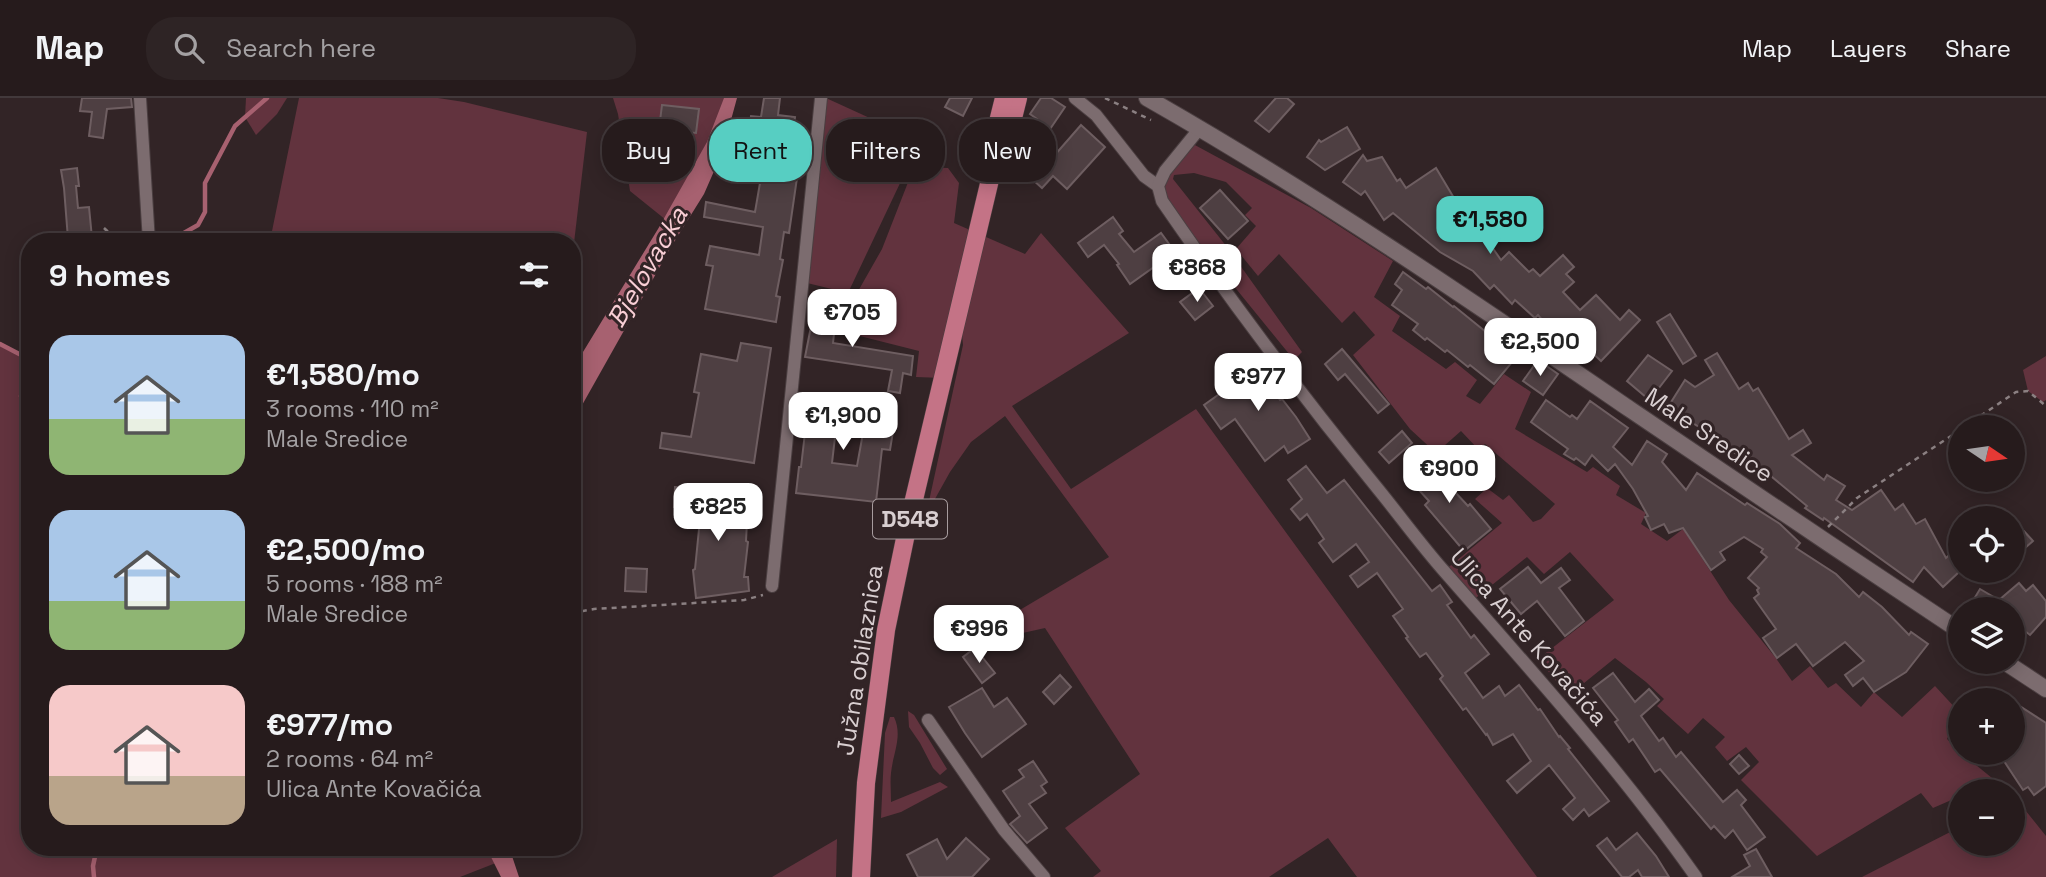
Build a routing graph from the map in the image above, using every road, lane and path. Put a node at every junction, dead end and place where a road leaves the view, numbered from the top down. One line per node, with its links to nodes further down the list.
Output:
1 (140, 98): 16 (street)
2 (821, 98): 21 (street)
3 (1004, 98): 8 (main road, Južna obilaznica / D548)
4 (1018, 98): 9 (main road, Južna obilaznica / D548)
5 (1075, 98): 13 (street, Ulica Ante Kovačića)
6 (1105, 98): 10 (path)
7 (1147, 98): 11 (street, Male Sredice)
8 (999, 119)
9 (1013, 119)
10 (1153, 120)
11 (1200, 128): 13 (street); 20 (street, Male Sredice)
12 (989, 182): 27 (main road, Južna obilaznica / D548)
13 (1158, 186): 29 (street, Ulica Ante Kovačića)
14 (104, 228): 15 (path)
15 (109, 233)
16 (148, 233)
17 (2046, 406): 18 (path)
18 (1982, 415)
19 (1948, 437): 20 (path)
20 (1819, 537): 23 (street, Male Sredice)
21 (772, 586): 22 (path)
22 (581, 611)
23 (1948, 623)
24 (2023, 674): 25 (street)
25 (2046, 689)
26 (928, 720): 28 (street)
27 (861, 877)
28 (1044, 877)
29 (1696, 877)

